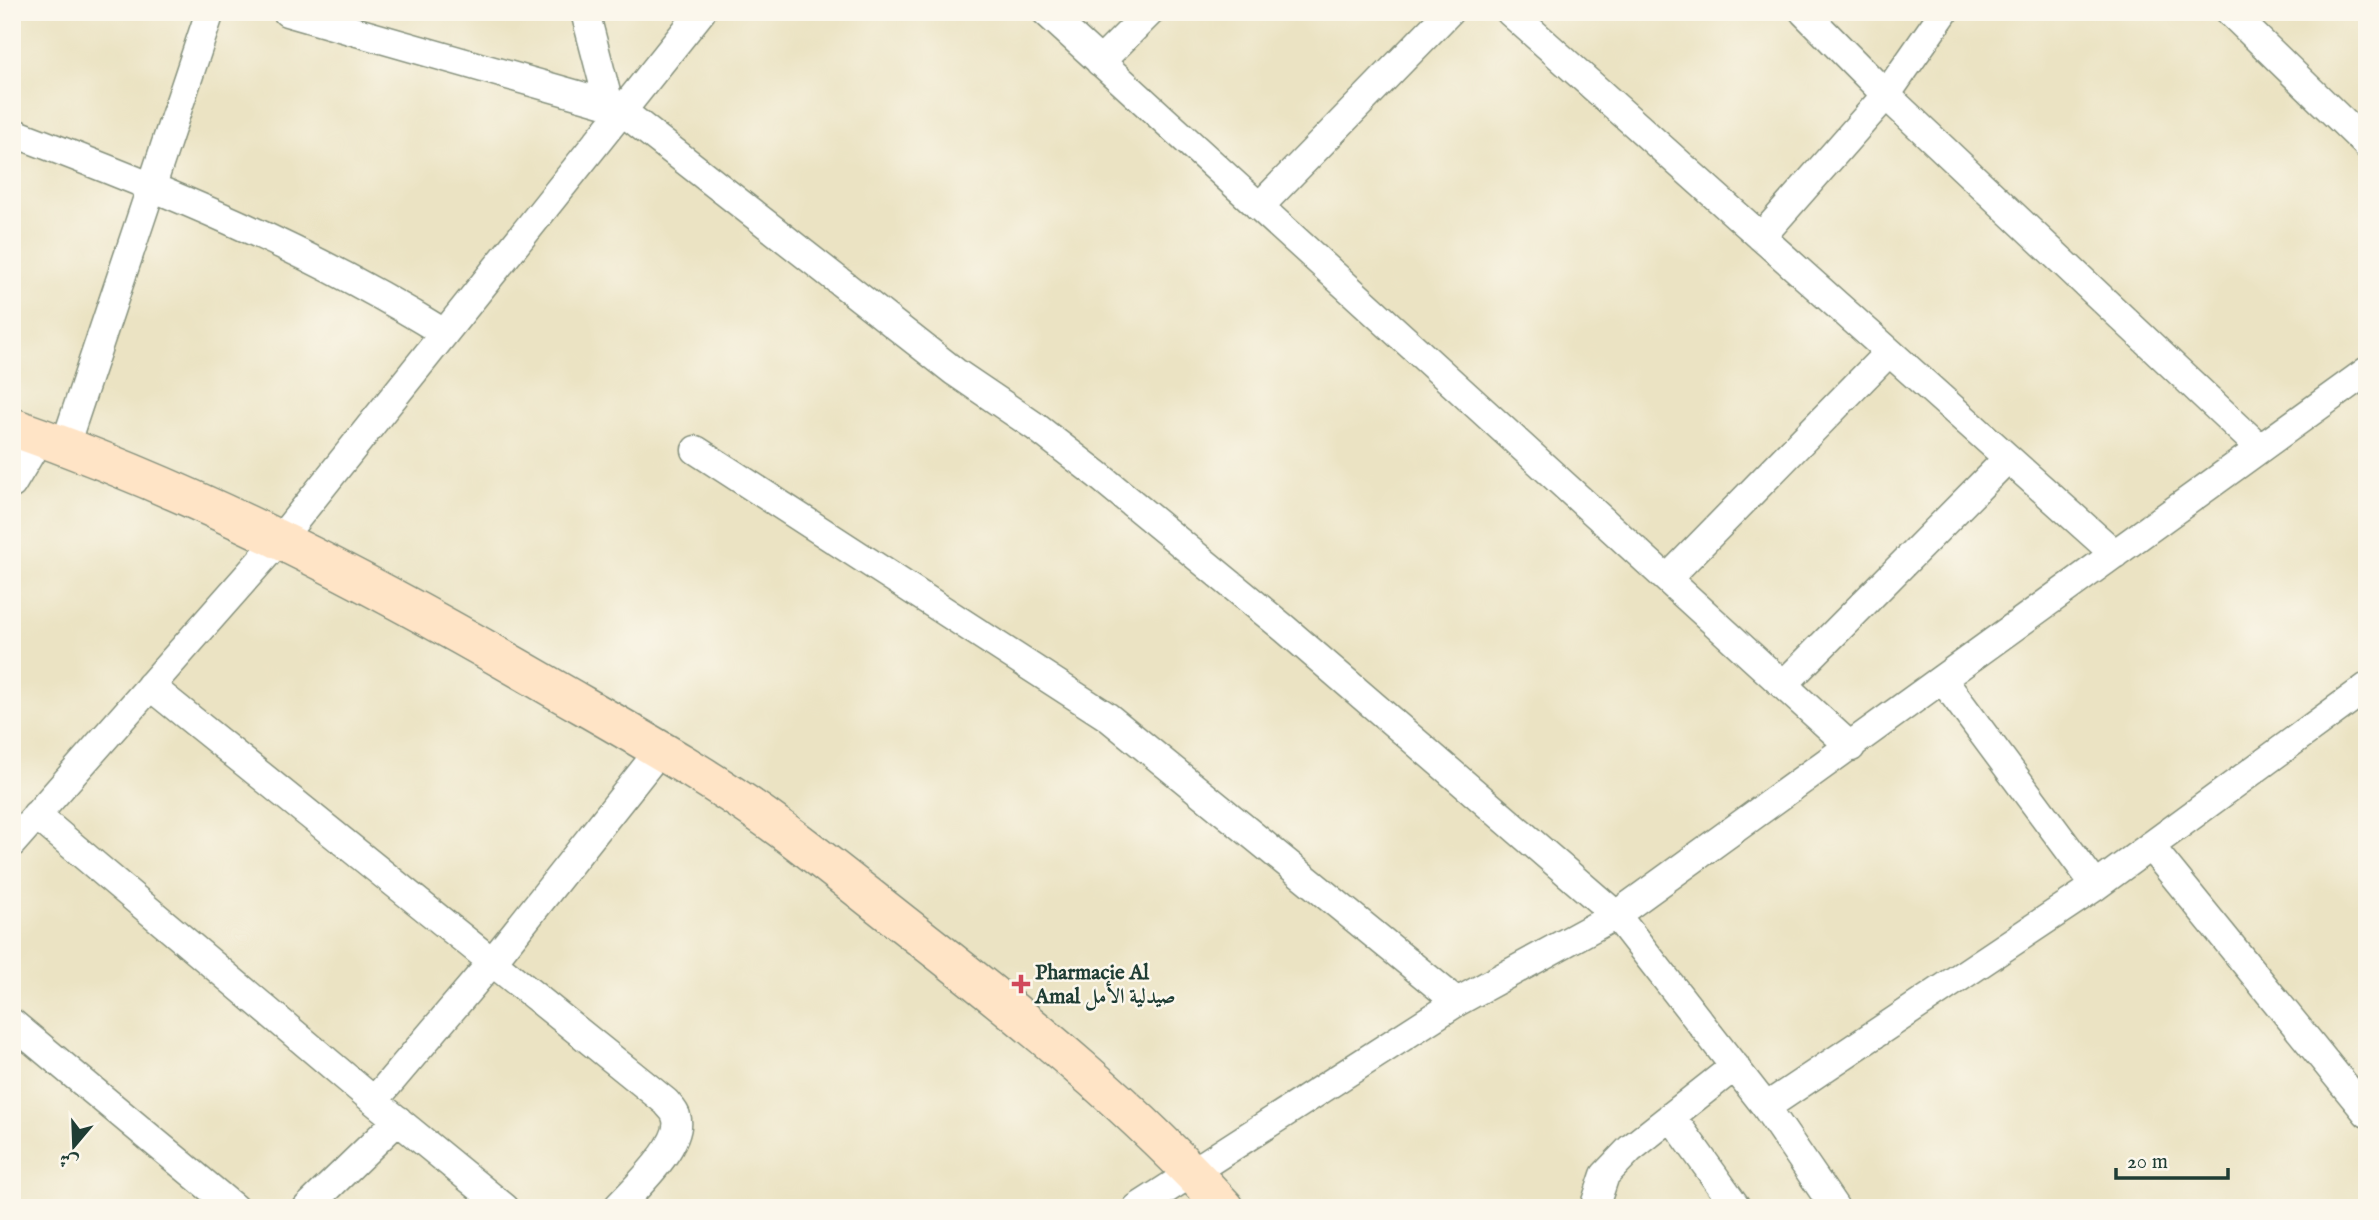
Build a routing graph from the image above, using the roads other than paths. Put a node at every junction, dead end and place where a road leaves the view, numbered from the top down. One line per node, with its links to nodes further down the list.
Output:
1 (210, 12): 17 (street)
2 (287, 12): 14 (street)
3 (585, 12): 14 (street)
4 (701, 12): 14 (street)
5 (1046, 12): 12 (street)
6 (1150, 12): 12 (street)
7 (1449, 12): 18 (street)
8 (1510, 12): 19 (street)
9 (1804, 12): 13 (street)
10 (1944, 12): 13 (street)
11 (2230, 12): 15 (street)
12 (1100, 62): 18 (street)
13 (1886, 95): 19 (street); 24 (street)
14 (615, 108): 20 (street); 41 (street)
15 (2362, 128)
16 (12, 132): 17 (street)
17 (152, 185): 20 (street); 23 (street)
18 (1259, 207): 30 (street)
19 (1761, 237): 21 (street)
20 (444, 333): 28 (street)
21 (1889, 352): 26 (street); 30 (street)
22 (2367, 371): 24 (street)
23 (39, 436): 27 (street); 28 (street)
24 (2260, 448): 29 (street)
25 (696, 450): 43 (street)
26 (2008, 458): 29 (street); 32 (street)
27 (12, 484)
28 (281, 538): 33 (street); 36 (street)
29 (2115, 554): 31 (street)
30 (1667, 579): 32 (street)
31 (1943, 680): 35 (street); 40 (street)
32 (1783, 685): 35 (street)
33 (150, 686): 37 (street); 42 (street)
34 (2367, 687): 39 (street)
35 (1851, 747): 41 (street)
36 (660, 750): 42 (street); 51 (street)
37 (36, 815): 38 (street); 46 (street)
38 (12, 843)
39 (2150, 846): 40 (street); 48 (street)
40 (2096, 886): 47 (street)
41 (1616, 915): 43 (street); 45 (street)
42 (492, 962): 46 (street); 55 (street)
43 (1457, 1002): 51 (street)
44 (12, 1024): 52 (street)
45 (1735, 1066): 47 (street); 49 (street)
46 (374, 1101): 50 (street)
47 (1766, 1107): 60 (street)
48 (2367, 1113)
49 (1671, 1116): 58 (street); 59 (street)
50 (398, 1120): 53 (street); 54 (street)
51 (1193, 1172): 56 (street); 57 (street)
52 (234, 1208)
53 (307, 1208)
54 (505, 1208)
55 (617, 1208)
56 (1137, 1208)
57 (1225, 1208)
58 (1594, 1208)
59 (1737, 1208)
60 (1835, 1208)

